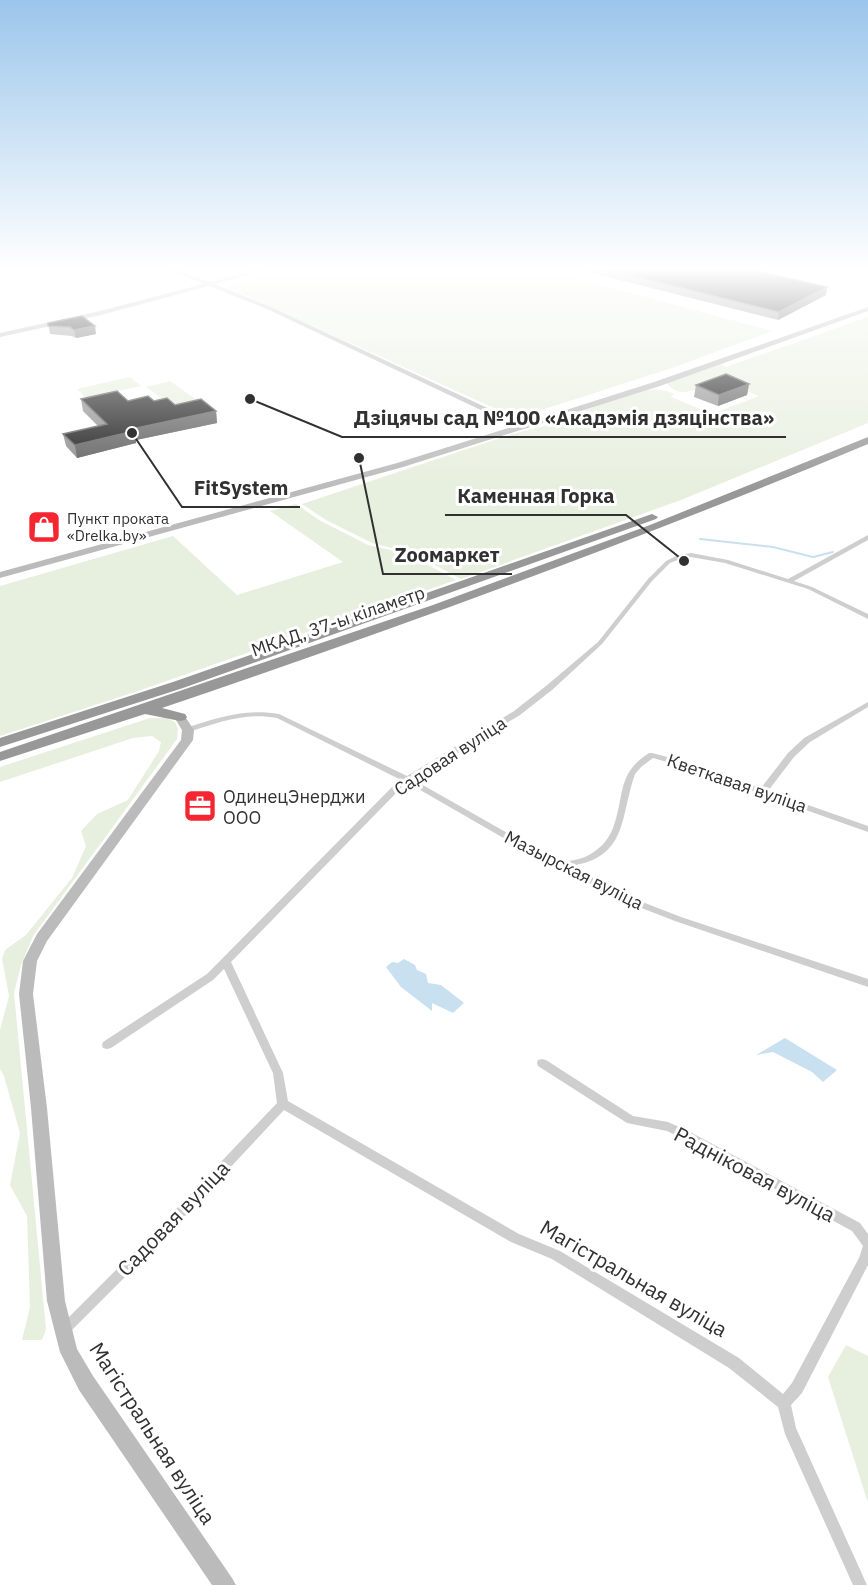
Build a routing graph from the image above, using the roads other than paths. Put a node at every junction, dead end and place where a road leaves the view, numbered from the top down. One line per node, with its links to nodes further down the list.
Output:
1 (337, 342): 3 (main road)
2 (771, 342): 3 (main road)
3 (520, 426): 8 (main road)
4 (868, 429): 6 (highway)
5 (868, 440): 6 (highway)
6 (813, 458): 11 (highway, МКАД, 37-ы кіламетр); 15 (highway, МКАД, 37-ы кіламетр)
7 (868, 537): 9 (street)
8 (0, 575)
9 (790, 580): 10 (street); 17 (street, Садовая вуліца)
10 (868, 617)
11 (188, 695): 13 (highway, МКАД, 37-ы кіламетр); 14 (highway)
12 (868, 704): 18 (street)
13 (141, 711): 14 (highway); 16 (highway, МКАД, 37-ы кіламетр)
14 (184, 724): 17 (street, Мазырская вуліца); 28 (main road, Магістральная вуліца)
15 (0, 743)
16 (0, 757)
17 (408, 780): 20 (street, Мазырская вуліца); 21 (street, Садовая вуліца)
18 (763, 792): 19 (street, Кветкавая вуліца); 20 (street, Кветкавая вуліца)
19 (868, 829)
20 (559, 865): 22 (street, Мазырская вуліца)
21 (226, 962): 23 (street, Садовая вуліца); 25 (street)
22 (868, 983)
23 (107, 1045)
24 (542, 1063): 26 (street, Радніковая вуліца)
25 (283, 1104): 28 (street, Садовая вуліца); 29 (street, Магістральная вуліца)
26 (868, 1243)
27 (868, 1248): 29 (street)
28 (63, 1332): 30 (main road, Магістральная вуліца)
29 (784, 1403): 31 (street)
30 (225, 1585)
31 (860, 1585)

